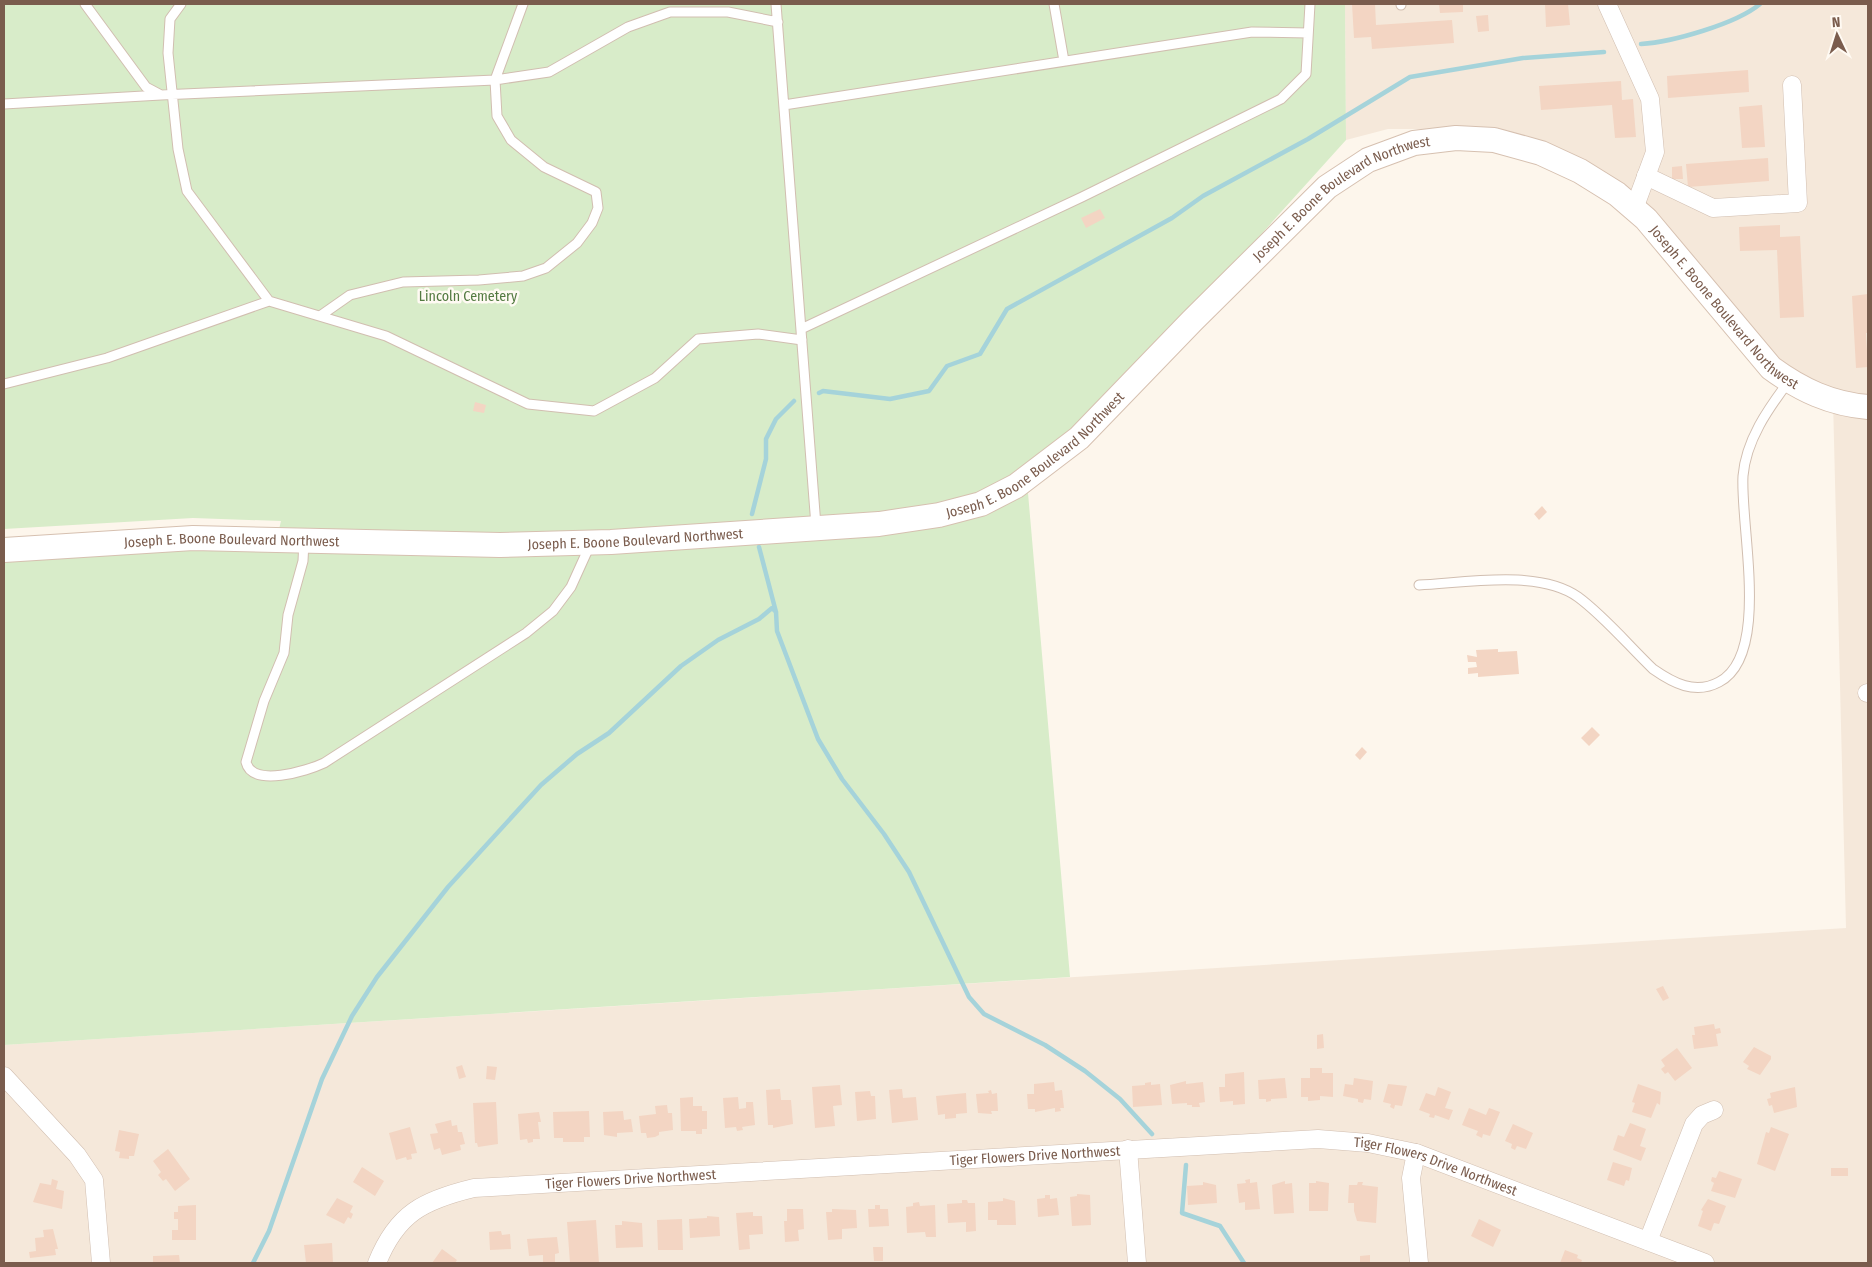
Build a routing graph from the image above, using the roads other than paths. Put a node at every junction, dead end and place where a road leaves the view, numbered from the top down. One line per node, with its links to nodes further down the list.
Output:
1 (85, 4): 14 (lane)
2 (181, 4): 13 (lane)
3 (523, 4): 11 (lane)
4 (776, 4): 8 (lane)
5 (1054, 4): 10 (lane)
6 (1310, 4): 9 (lane)
7 (1607, 4): 17 (street)
8 (778, 22): 11 (lane); 16 (lane)
9 (1308, 33): 10 (lane); 21 (lane)
10 (1064, 61): 16 (lane)
11 (495, 80): 13 (lane); 20 (lane)
12 (1792, 85): 17 (street)
13 (172, 94): 14 (lane); 19 (lane)
14 (161, 95): 15 (lane)
15 (4, 104)
16 (784, 105): 21 (lane)
17 (1646, 176): 18 (street)
18 (1634, 209): 23 (main road, Joseph E. Boone Boulevard Northwest); 26 (main road, Joseph E. Boone Boulevard Northwest)
19 (269, 302): 20 (lane); 24 (lane)
20 (320, 316): 22 (lane)
21 (801, 329): 22 (lane)
22 (802, 340): 26 (lane)
23 (1789, 381): 25 (main road, Joseph E. Boone Boulevard Northwest); 30 (lane)
24 (4, 384)
25 (1868, 407)
26 (816, 529): 28 (main road, Joseph E. Boone Boulevard Northwest)
27 (304, 540): 28 (main road, Joseph E. Boone Boulevard Northwest); 28 (lane); 29 (main road, Joseph E. Boone Boulevard Northwest)
28 (591, 542)
29 (4, 550)
30 (1419, 585)
31 (4, 1076): 36 (street)
32 (1714, 1110): 35 (street)
33 (1128, 1149): 34 (street, Tiger Flowers Drive Northwest); 37 (street, Tiger Flowers Drive Northwest); 38 (street)
34 (1416, 1153): 35 (street, Tiger Flowers Drive Northwest); 39 (street)
35 (1648, 1241): 40 (street, Tiger Flowers Drive Northwest)
36 (101, 1263)
37 (377, 1263)
38 (1137, 1263)
39 (1419, 1263)
40 (1706, 1263)

